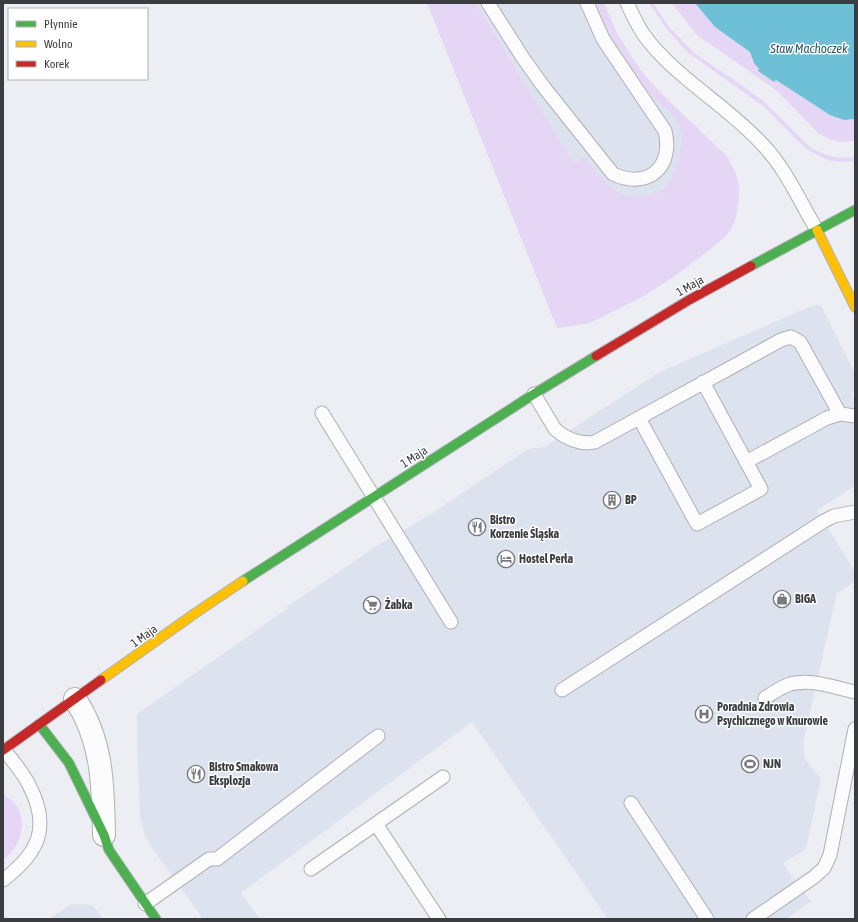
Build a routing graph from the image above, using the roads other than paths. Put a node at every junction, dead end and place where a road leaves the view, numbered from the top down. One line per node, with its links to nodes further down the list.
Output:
1 (488, 3): 2 (lane)
2 (587, 3)
3 (627, 3): 5 (lane)
4 (855, 210): 5 (street, 1 Maja)
5 (817, 230): 6 (street); 8 (street, 1 Maja)
6 (855, 307)
7 (703, 382): 10 (lane); 12 (lane); 13 (lane)
8 (534, 394): 12 (lane); 14 (street, 1 Maja)
9 (322, 413): 14 (lane)
10 (840, 414): 11 (lane); 13 (lane)
11 (855, 416)
12 (639, 418): 13 (lane)
13 (746, 462)
14 (373, 497): 16 (lane); 20 (street, 1 Maja)
15 (855, 512): 17 (lane)
16 (451, 622)
17 (562, 690)
18 (855, 692): 19 (lane)
19 (765, 698)
20 (75, 699): 21 (street, 1 Maja); 28 (street)
21 (39, 724): 24 (street, 1 Maja); 28 (street)
22 (855, 729): 35 (lane)
23 (378, 736): 31 (lane)
24 (4, 750): 30 (lane)
25 (443, 777): 27 (lane)
26 (631, 803): 34 (lane)
27 (376, 824): 29 (lane); 33 (lane)
28 (104, 835): 31 (street)
29 (311, 869)
30 (3, 880)
31 (145, 904): 32 (street)
32 (156, 919)
33 (439, 919)
34 (708, 919)
35 (753, 919)

